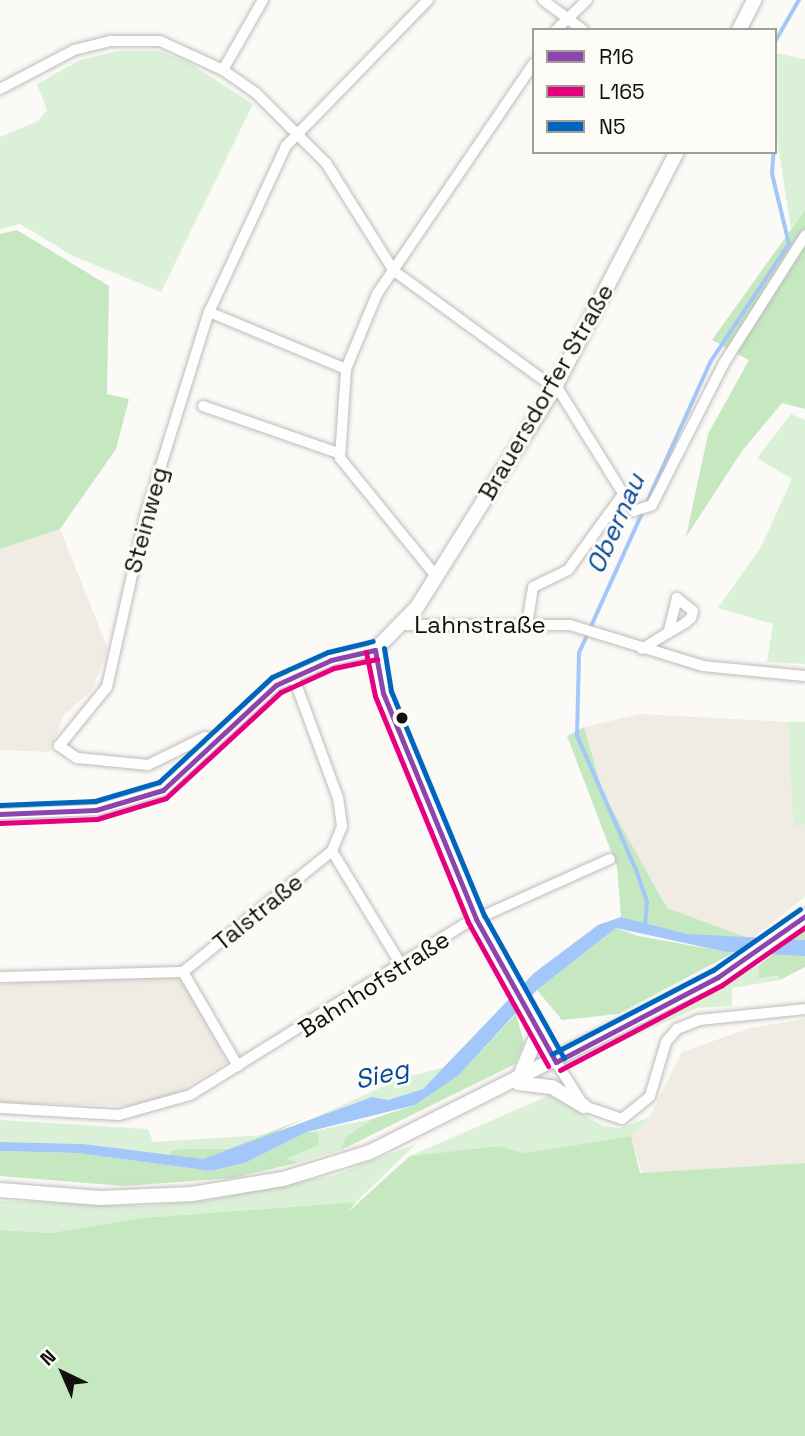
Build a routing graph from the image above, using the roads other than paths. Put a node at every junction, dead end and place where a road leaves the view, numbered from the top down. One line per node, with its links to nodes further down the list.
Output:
1 (263, 0): 11 (street)
2 (428, 0): 13 (street, Steinweg)
3 (543, 0): 6 (street)
4 (587, 0): 6 (street)
5 (754, 0): 9 (street)
6 (565, 16): 7 (street); 8 (street)
7 (557, 28)
8 (580, 28)
9 (739, 28)
10 (532, 66): 16 (street)
11 (223, 71): 12 (street); 13 (street)
12 (0, 89)
13 (297, 131): 16 (street); 17 (street, Steinweg)
14 (676, 154): 19 (street, Brauersdorfer Straße)
15 (805, 236): 22 (street)
16 (394, 271): 18 (street); 19 (street)
17 (209, 313): 18 (street); 31 (street, Steinweg)
18 (346, 369): 21 (street)
19 (555, 387): 22 (street); 23 (street, Brauersdorfer Straße)
20 (203, 406): 21 (street)
21 (338, 453): 23 (street)
22 (621, 497): 25 (street)
23 (436, 576): 24 (street, Brauersdorfer Straße)
24 (403, 625): 25 (street, Lahnstraße); 28 (street, Lahnstraße)
25 (527, 625): 27 (street, Lahnstraße)
26 (668, 633): 27 (street)
27 (642, 649): 30 (street, Lahnstraße)
28 (375, 650): 29 (street, Lahnstraße); 36 (street, Bahnhofstraße)
29 (293, 676): 31 (street, Lahnstraße); 33 (street)
30 (805, 676)
31 (217, 739): 32 (street, Lahnstraße)
32 (0, 814)
33 (332, 852): 37 (street); 38 (street, Talstraße)
34 (610, 859): 36 (street)
35 (805, 916): 42 (street)
36 (477, 919): 37 (street, Bahnhofstraße); 41 (street)
37 (403, 968): 43 (street, Bahnhofstraße)
38 (183, 972): 39 (street); 43 (street)
39 (0, 977)
40 (805, 1009): 45 (street)
41 (540, 1028): 42 (street); 44 (street)
42 (556, 1062): 44 (street); 45 (street)
43 (238, 1066): 46 (street, Bahnhofstraße)
44 (517, 1083): 45 (street); 47 (street)
45 (584, 1106)
46 (0, 1108)
47 (0, 1190)

